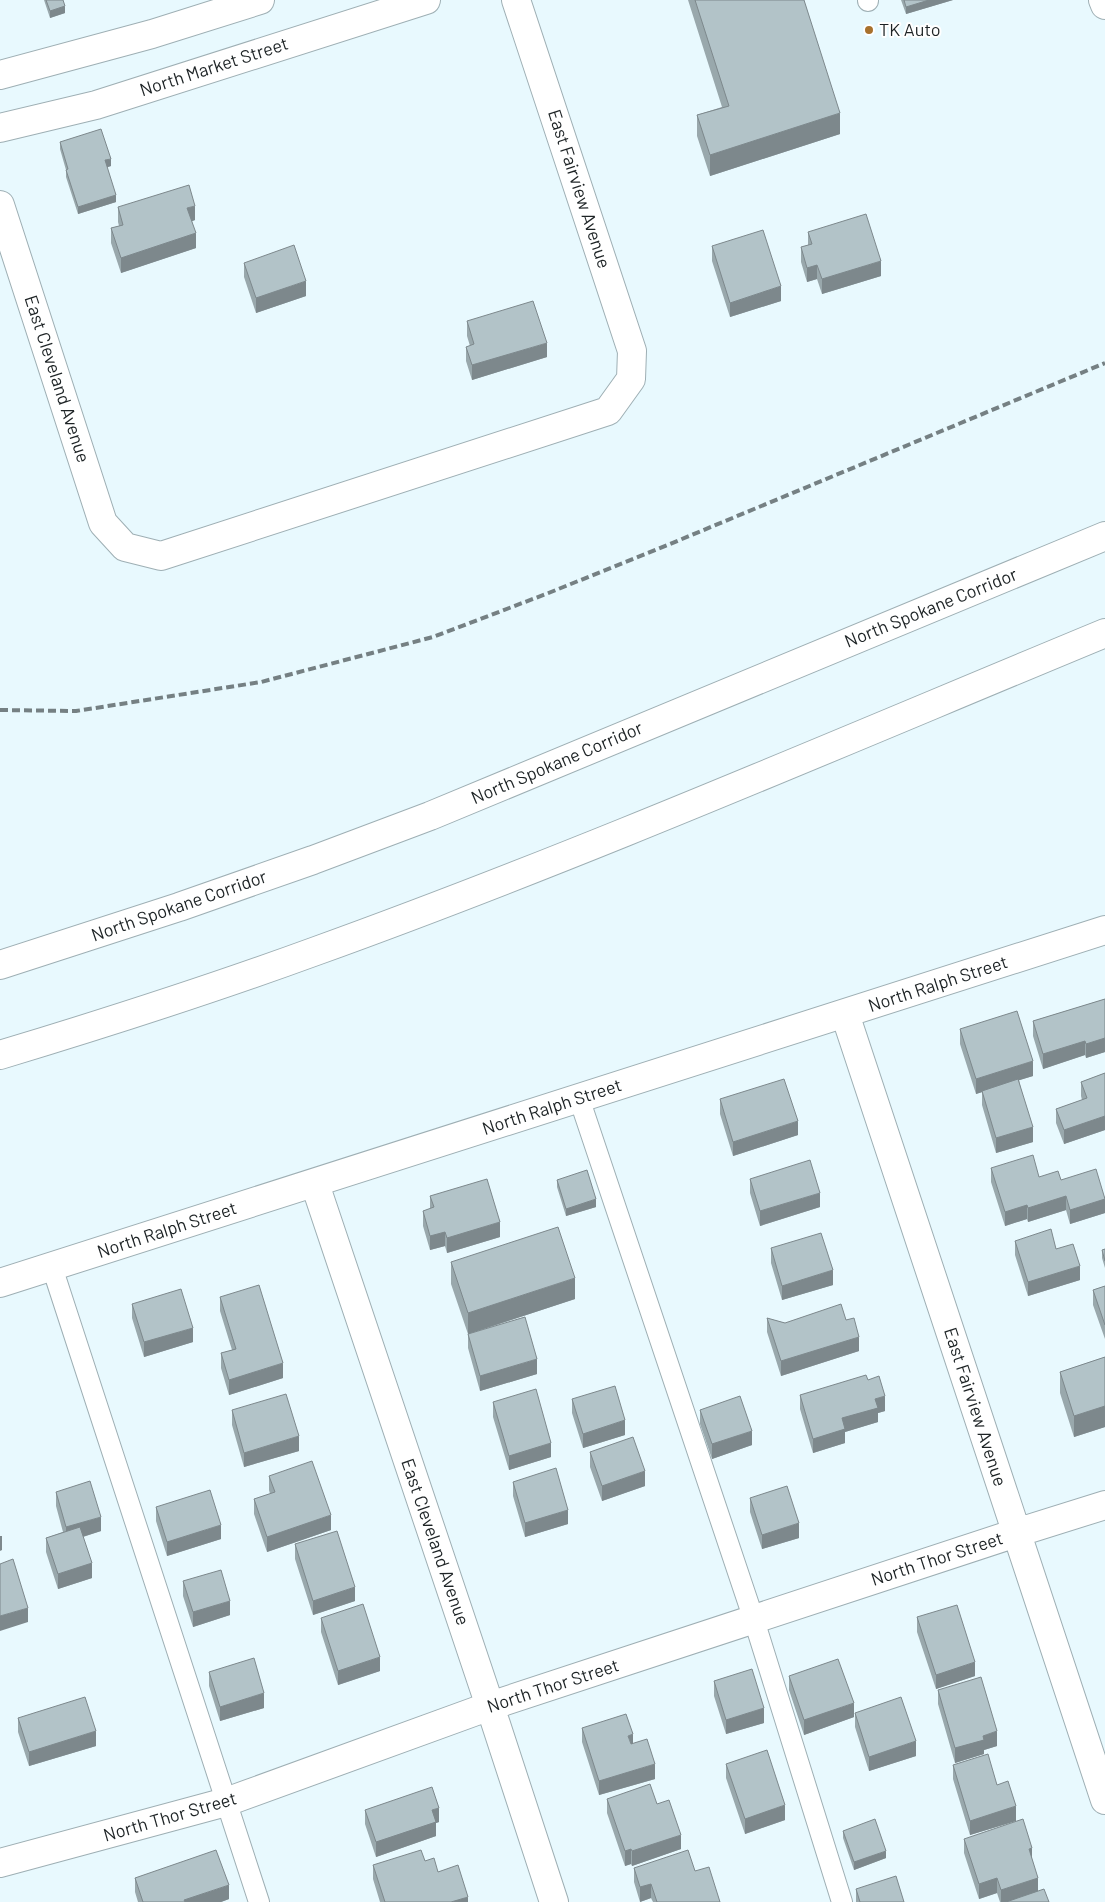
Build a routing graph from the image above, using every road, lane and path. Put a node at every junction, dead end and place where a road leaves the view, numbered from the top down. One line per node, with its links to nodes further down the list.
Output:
1 (260, 0): 6 (main road)
2 (426, 0): 7 (main road, North Market Street)
3 (516, 0): 10 (main road, East Fairview Avenue)
4 (1103, 0): 5 (main road)
5 (1105, 5)
6 (0, 75)
7 (0, 128)
8 (0, 205): 10 (main road, East Cleveland Avenue)
9 (1105, 536): 13 (main road, North Spokane Corridor)
10 (125, 547)
11 (1105, 633): 15 (main road)
12 (1105, 930): 14 (main road, North Ralph Street)
13 (0, 965)
14 (845, 1014): 16 (main road, North Ralph Street); 21 (main road, East Fairview Avenue)
15 (0, 1055)
16 (578, 1098): 17 (main road, North Ralph Street); 22 (lane)
17 (315, 1184): 18 (main road, North Ralph Street); 23 (main road, East Cleveland Avenue)
18 (52, 1267): 19 (main road, North Ralph Street); 25 (lane)
19 (0, 1283)
20 (1105, 1505): 21 (main road, North Thor Street)
21 (1016, 1533): 22 (main road, North Thor Street); 24 (main road, East Fairview Avenue)
22 (754, 1620): 23 (main road, North Thor Street); 29 (lane)
23 (490, 1706): 25 (main road, North Thor Street); 28 (main road, East Cleveland Avenue)
24 (1105, 1800)
25 (226, 1802): 26 (main road, North Thor Street); 27 (lane)
26 (0, 1863)
27 (259, 1902)
28 (554, 1902)
29 (842, 1902)

